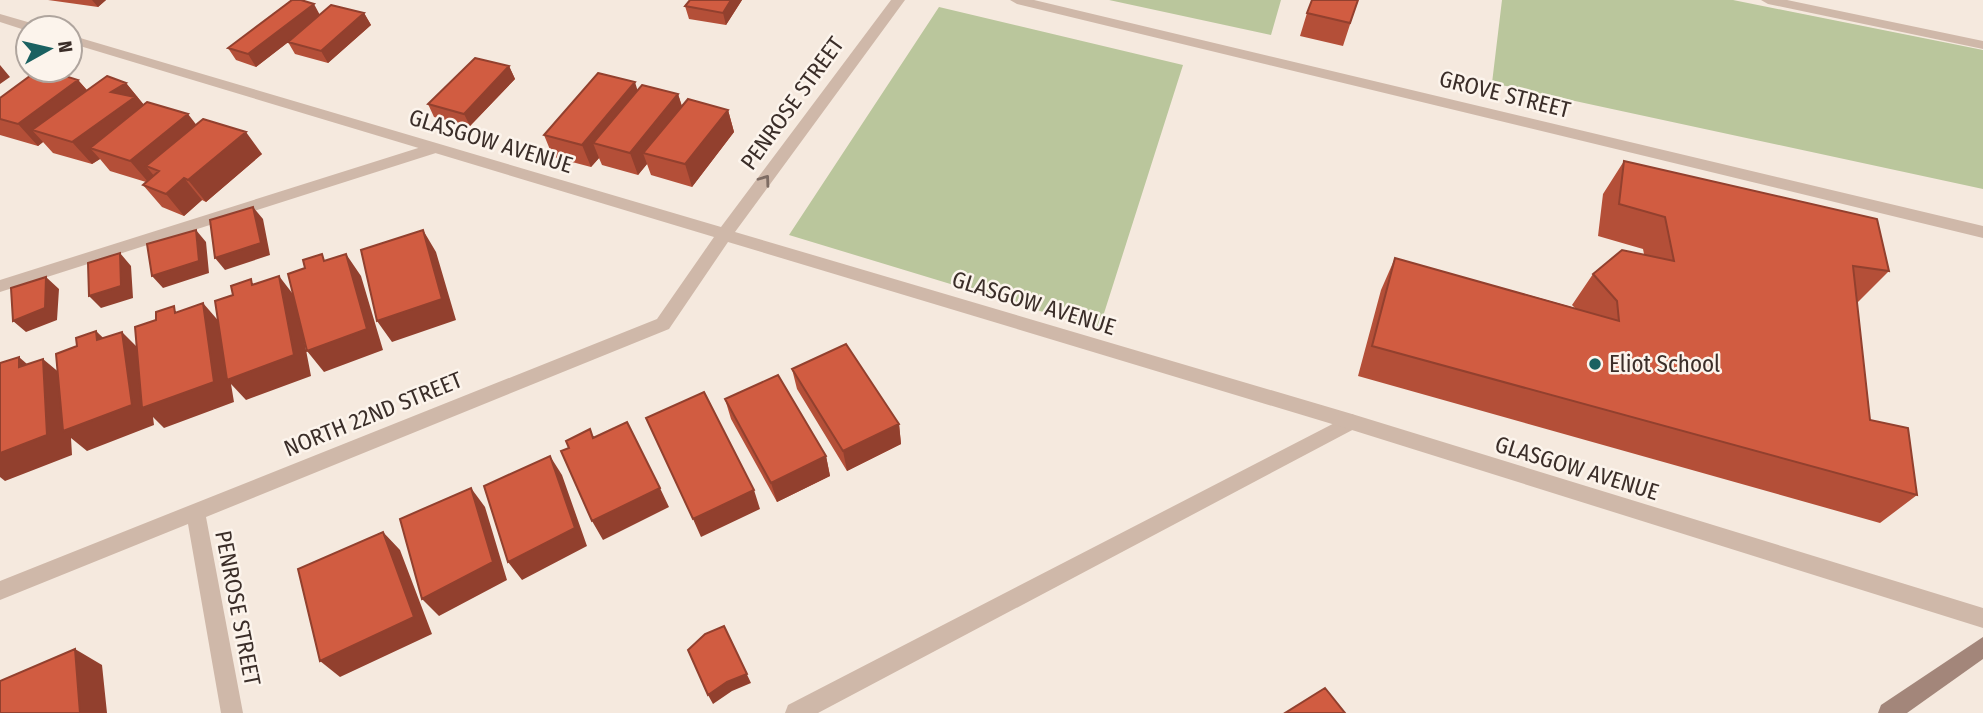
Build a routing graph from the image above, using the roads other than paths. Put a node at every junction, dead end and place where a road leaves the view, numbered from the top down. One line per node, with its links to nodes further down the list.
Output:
1 (898, 0): 8 (street, PENROSE STREET, one-way to 1)
2 (1017, 0): 7 (street, GROVE STREET)
3 (1768, 0): 5 (street)
4 (84, 43): 6 (street, GLASGOW AVENUE)
5 (1983, 45)
6 (434, 148): 8 (street, GLASGOW AVENUE); 9 (street)
7 (1983, 232)
8 (725, 234): 10 (street, GLASGOW AVENUE); 11 (street, NORTH 22ND STREET)
9 (0, 286)
10 (1352, 422): 13 (street, GLASGOW AVENUE); 16 (street)
11 (195, 512): 12 (street, NORTH 22ND STREET); 15 (street, PENROSE STREET)
12 (0, 591)
13 (1983, 618)
14 (1983, 646): 17 (main road)
15 (232, 713)
16 (796, 713)
17 (1889, 713)

